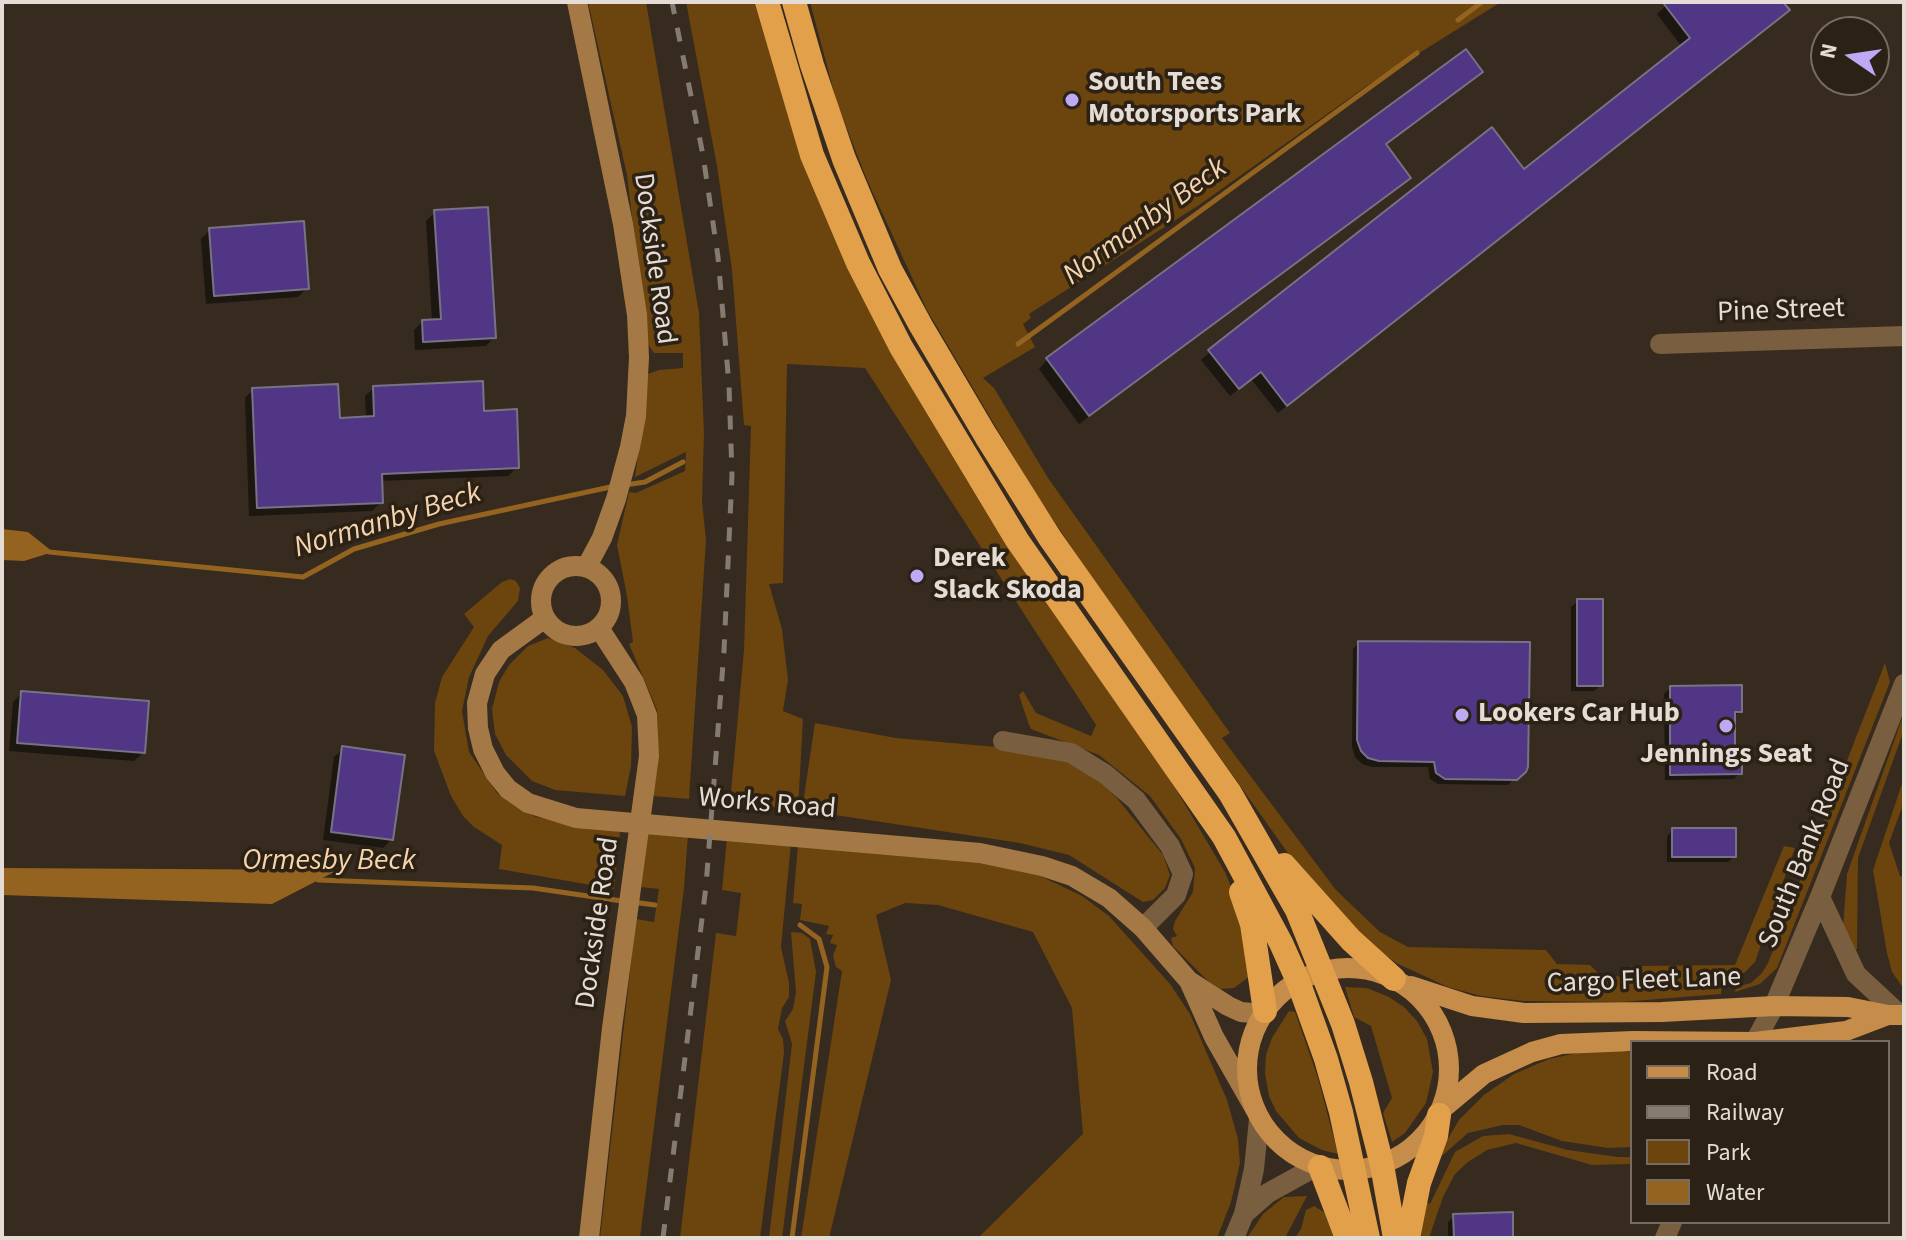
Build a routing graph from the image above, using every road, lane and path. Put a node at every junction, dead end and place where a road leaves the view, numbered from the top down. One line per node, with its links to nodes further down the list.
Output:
1 (577, 2): 6 (main road, Dockside Road)
2 (767, 2): 12 (highway)
3 (794, 2): 11 (highway)
4 (1904, 336): 5 (street, Pine Street)
5 (1660, 344)
6 (587, 566): 7 (main road); 8 (main road)
7 (545, 618): 8 (main road); 14 (main road, Works Road)
8 (599, 628): 31 (main road, Dockside Road)
9 (1904, 684): 13 (street, South Bank Road)
10 (1003, 741): 14 (street)
11 (1255, 833): 15 (highway); 18 (highway)
12 (1224, 837): 17 (highway); 20 (highway)
13 (1820, 897): 19 (street, South Bank Road); 21 (street)
14 (1143, 928): 16 (main road, Works Road)
15 (1321, 971): 17 (main road); 18 (main road, Cargo Fleet Lane); 27 (highway)
16 (1189, 981): 20 (main road, Works Road); 26 (main road, Works Road)
17 (1298, 981): 20 (main road); 29 (highway)
18 (1399, 981): 19 (main road, Cargo Fleet Lane); 25 (main road)
19 (1774, 1006): 21 (main road, Cargo Fleet Lane); 22 (street, South Bank Road)
20 (1264, 1013): 26 (main road)
21 (1898, 1015): 23 (main road, Cargo Fleet Lane)
22 (1756, 1040)
23 (1772, 1040)
24 (1630, 1041): 25 (main road, Cargo Fleet Lane)
25 (1440, 1112): 27 (main road, Cargo Fleet Lane); 36 (highway)
26 (1257, 1114): 28 (main road); 30 (street)
27 (1382, 1165): 29 (main road); 35 (highway)
28 (1318, 1166): 29 (main road); 30 (street); 33 (highway)
29 (1353, 1171): 34 (highway)
30 (1244, 1214): 32 (street)
31 (589, 1238)
32 (1234, 1238)
33 (1347, 1238)
34 (1368, 1238)
35 (1395, 1238)
36 (1408, 1238)

